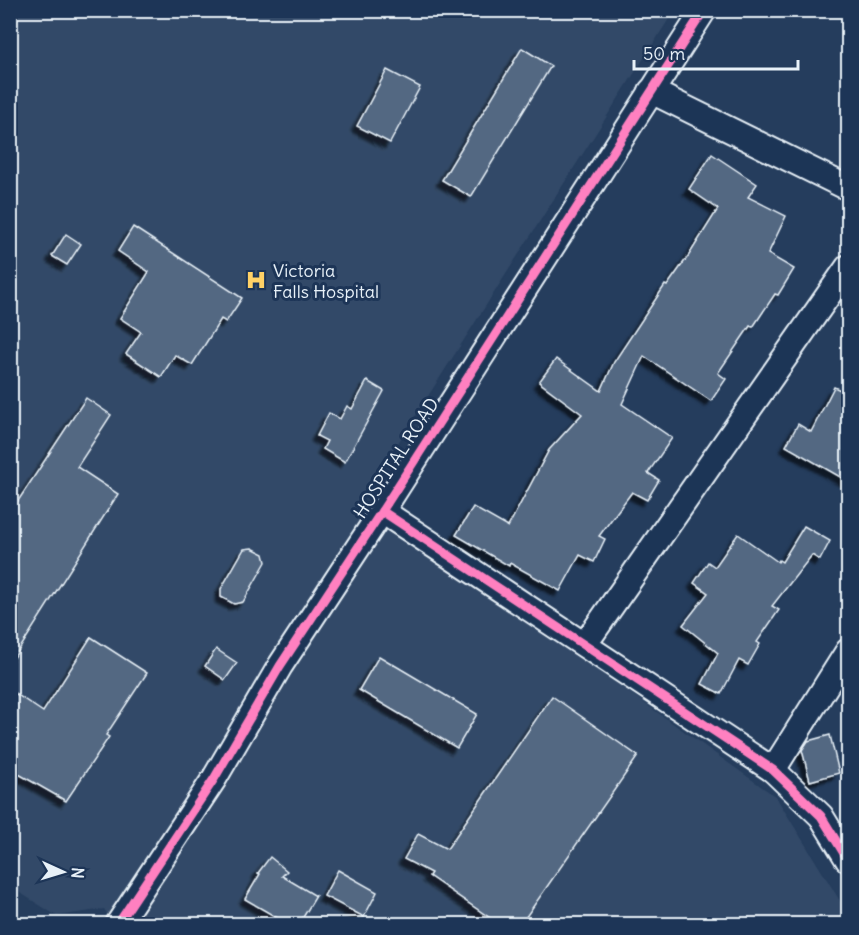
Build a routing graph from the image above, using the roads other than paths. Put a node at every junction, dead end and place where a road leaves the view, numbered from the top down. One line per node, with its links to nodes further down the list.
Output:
1 (704, 10): 2 (street, HOSPITAL ROAD)
2 (651, 91): 3 (street); 5 (street, HOSPITAL ROAD)
3 (849, 188)
4 (849, 267): 6 (street)
5 (382, 511): 6 (street); 10 (street, HOSPITAL ROAD)
6 (585, 644): 8 (street)
7 (849, 651): 8 (street)
8 (773, 770): 9 (street)
9 (849, 860)
10 (118, 924)

